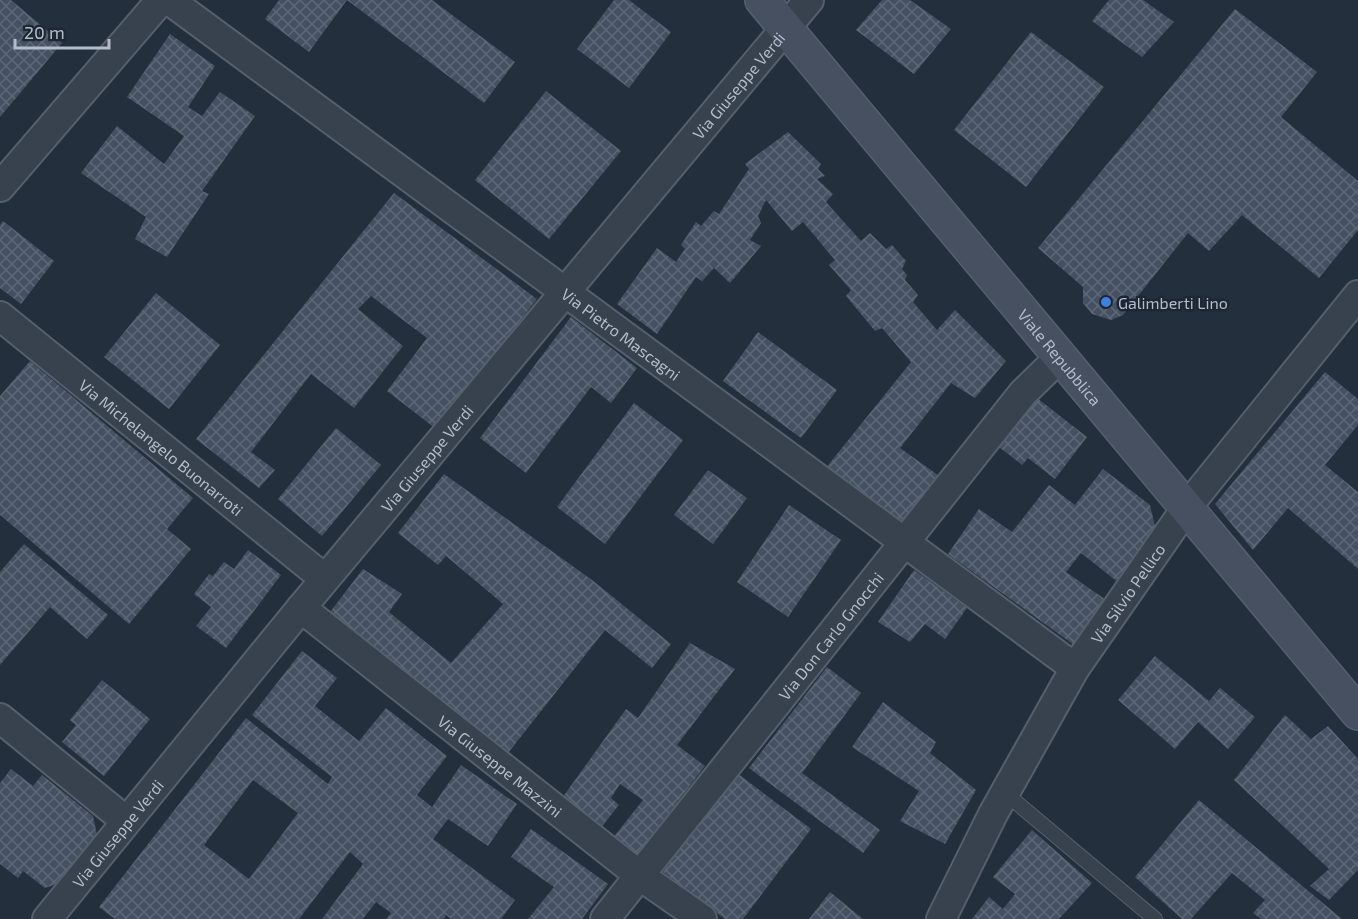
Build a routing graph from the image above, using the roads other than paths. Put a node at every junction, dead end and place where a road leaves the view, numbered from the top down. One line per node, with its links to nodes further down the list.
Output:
1 (161, 0): 6 (street)
2 (169, 0): 7 (street, Via Pietro Mascagni)
3 (762, 0): 5 (street, Viale Repubblica)
4 (809, 0): 5 (street, Via Giuseppe Verdi)
5 (787, 28): 7 (street, Via Giuseppe Verdi); 11 (street, Viale Repubblica)
6 (0, 187)
7 (565, 290): 13 (street, Via Pietro Mascagni); 14 (street, Via Giuseppe Verdi)
8 (1358, 295): 10 (street, Via Silvio Pellico)
9 (0, 316): 14 (street, Via Michelangelo Buonarroti)
10 (1349, 326): 12 (street, Via Silvio Pellico)
11 (1060, 357): 12 (street, Viale Repubblica); 13 (street, Via Don Carlo Gnocchi)
12 (1187, 507): 16 (street, Via Silvio Pellico); 17 (street, Viale Repubblica)
13 (905, 544): 16 (street, Via Pietro Mascagni); 21 (street, Via Don Carlo Gnocchi)
14 (325, 579): 15 (street, Via Giuseppe Verdi)
15 (301, 608): 20 (street, Via Giuseppe Verdi); 21 (street, Via Giuseppe Mazzini)
16 (1075, 668): 19 (street, Via Silvio Pellico)
17 (1358, 713)
18 (0, 718): 20 (street)
19 (1005, 793): 25 (street, Via Silvio Pellico); 26 (lane)
20 (126, 821): 22 (street, Via Giuseppe Verdi)
21 (639, 875): 23 (street, Via Don Carlo Gnocchi); 24 (street, Via Giuseppe Mazzini)
22 (47, 919)
23 (605, 919)
24 (702, 919)
25 (941, 919)
26 (1155, 919)

